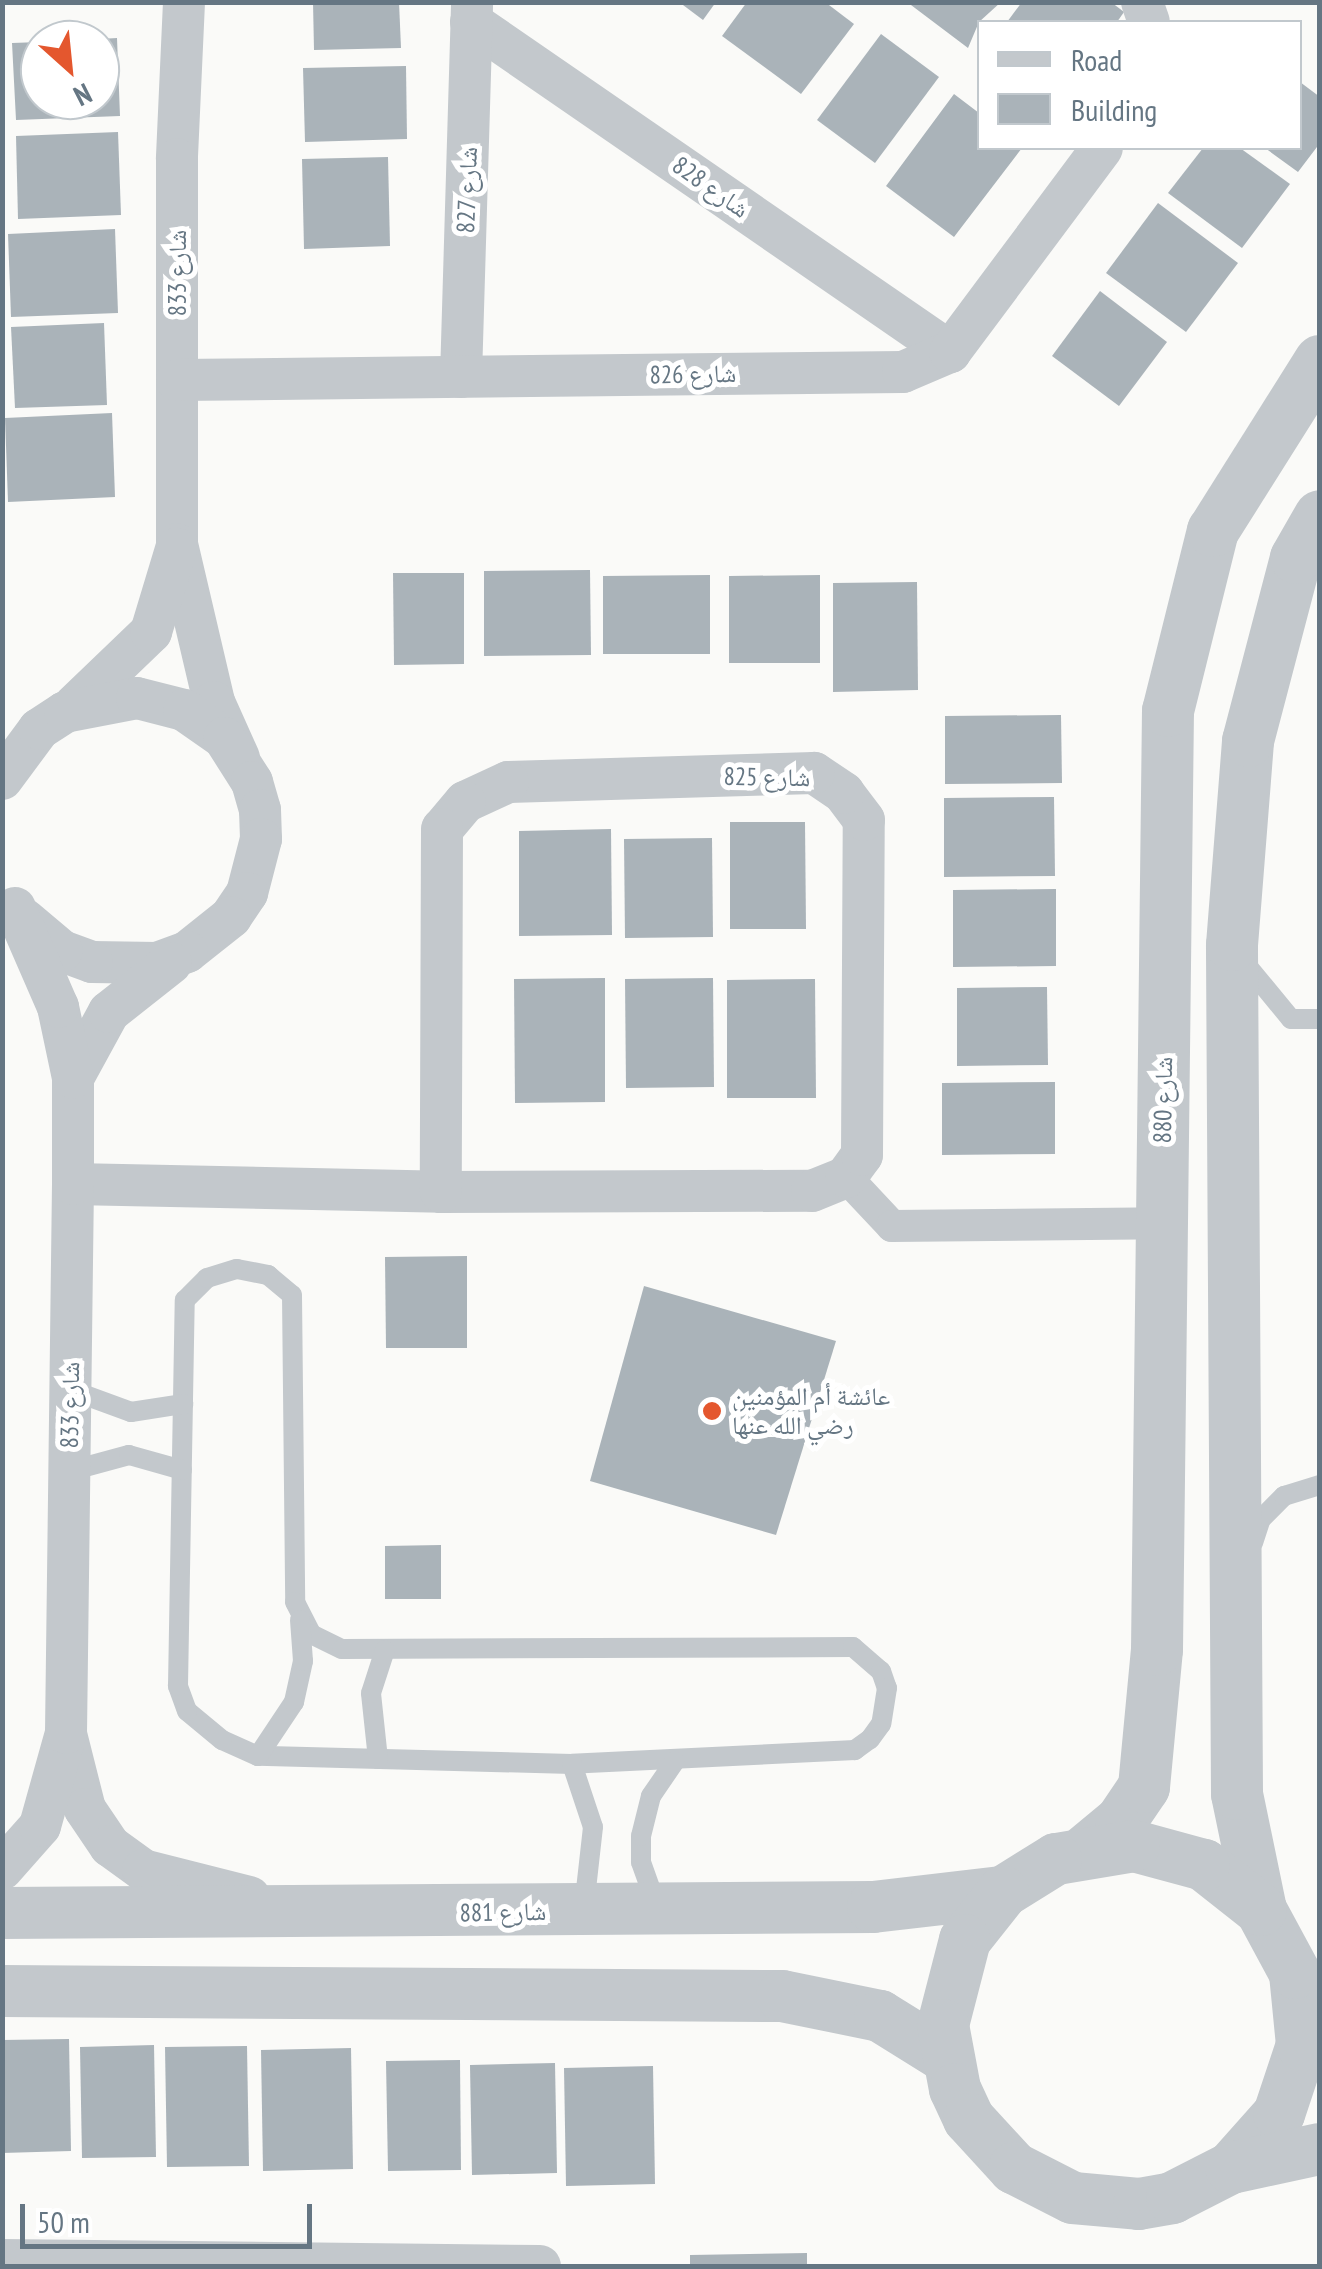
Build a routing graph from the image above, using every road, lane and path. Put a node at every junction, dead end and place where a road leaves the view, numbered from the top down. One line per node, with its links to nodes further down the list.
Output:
1 (184, 2): 7 (street, شارع 833)
2 (472, 12): 4 (street, شارع 828); 6 (street, شارع 827)
3 (1101, 150): 4 (street)
4 (950, 352): 6 (street, شارع 826)
5 (1320, 362): 21 (street, شارع 880)
6 (461, 377): 7 (street, شارع 826)
7 (177, 380): 9 (street, شارع 833)
8 (1320, 516): 14 (street)
9 (178, 544): 10 (street, شارع 833); 11 (street, شارع 833)
10 (36, 726): 11 (street); 12 (street, شارع 833)
11 (239, 758): 15 (street, شارع 833)
12 (2, 778)
13 (9, 895): 15 (street); 17 (street, شارع 833)
14 (1232, 946): 16 (lane); 27 (street)
15 (187, 952): 17 (street, شارع 833)
16 (1320, 1019)
17 (73, 1078): 19 (street, شارع 833)
18 (846, 1177): 20 (street); 20 (street, شارع 825); 21 (street)
19 (73, 1184): 20 (street); 22 (street, شارع 833)
20 (441, 1192)
21 (1162, 1224): 35 (street, شارع 880)
22 (70, 1390): 23 (lane); 25 (street, شارع 833)
23 (183, 1404): 24 (lane); 28 (lane)
24 (182, 1470): 25 (lane); 31 (lane)
25 (70, 1471): 30 (street, شارع 833)
26 (1320, 1485): 27 (lane)
27 (1235, 1592): 39 (street)
28 (300, 1620): 29 (lane); 31 (lane)
29 (384, 1650): 32 (lane); 33 (lane)
30 (66, 1733): 36 (street, شارع 833); 42 (street, شارع 833)
31 (258, 1756): 32 (lane)
32 (378, 1759): 34 (lane)
33 (675, 1761): 34 (lane); 38 (lane)
34 (572, 1764): 40 (lane)
35 (1086, 1850): 37 (street); 39 (street)
36 (2, 1869)
37 (1003, 1892): 38 (street, شارع 881); 45 (street)
38 (658, 1910): 40 (street, شارع 881)
39 (1261, 1910): 44 (street)
40 (583, 1912): 42 (street, شارع 881)
41 (2, 1913): 42 (street, شارع 881)
42 (342, 1915)
43 (2, 1990): 45 (street)
44 (1310, 2005): 47 (street)
45 (946, 2058): 47 (street)
46 (1320, 2148): 47 (street)
47 (1231, 2168)
48 (2, 2260): 49 (street)
49 (540, 2266)

